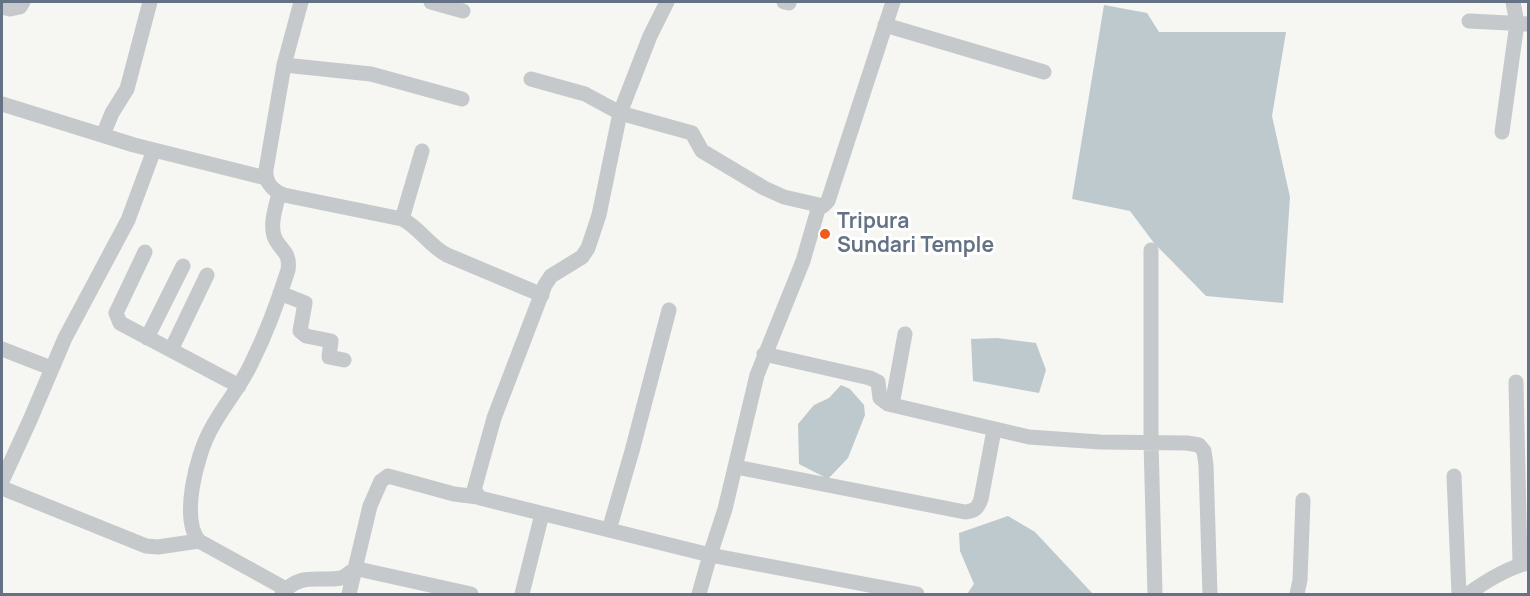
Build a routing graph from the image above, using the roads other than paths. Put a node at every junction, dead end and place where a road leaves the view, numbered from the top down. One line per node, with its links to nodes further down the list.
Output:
1 (23, 2): 8 (street)
2 (150, 2): 20 (street)
3 (301, 2): 13 (street)
4 (432, 2): 9 (street)
5 (667, 2): 18 (street)
6 (893, 2): 12 (street)
7 (1513, 2): 11 (street)
8 (2, 7)
9 (463, 11)
10 (1468, 21): 11 (street)
11 (1523, 23): 19 (street)
12 (885, 25): 14 (street); 25 (street)
13 (284, 65): 16 (street); 23 (street)
14 (1044, 72)
15 (531, 79): 18 (street)
16 (462, 99)
17 (2, 104): 20 (street)
18 (620, 113): 25 (street); 32 (street)
19 (1502, 132)
20 (103, 135): 21 (street)
21 (154, 150): 23 (street); 40 (street)
22 (422, 151): 26 (street)
23 (266, 178): 24 (street)
24 (279, 193): 26 (street); 31 (street)
25 (819, 206): 38 (street)
26 (402, 219): 32 (street)
27 (1151, 250): 45 (street)
28 (145, 252): 35 (street)
29 (183, 266): 35 (street)
30 (207, 275): 37 (street)
31 (280, 293): 39 (street); 42 (street)
32 (542, 295): 50 (street)
33 (669, 310): 53 (street)
34 (905, 334): 43 (street)
35 (147, 338): 37 (street)
36 (2, 349): 40 (street)
37 (171, 350): 42 (street)
38 (764, 354): 43 (street); 46 (street)
39 (344, 360)
40 (51, 368): 48 (street)
41 (1516, 382): 56 (street)
42 (239, 386): 54 (street)
43 (892, 405): 44 (street)
44 (994, 430): 45 (street); 46 (street)
45 (1151, 442): 64 (street); 65 (street)
46 (736, 467): 55 (street)
47 (1454, 476): 67 (street)
48 (2, 481)
49 (2, 489): 54 (street)
50 (478, 497): 52 (street); 57 (street)
51 (1303, 500): 66 (street)
52 (542, 514): 53 (street); 61 (street)
53 (609, 530): 55 (street)
54 (199, 541): 58 (street)
55 (710, 555): 62 (street); 63 (street)
56 (1524, 564): 68 (street)
57 (354, 570): 58 (street); 59 (street); 60 (street)
58 (284, 592)
59 (349, 594)
60 (471, 594)
61 (522, 594)
62 (699, 594)
63 (917, 594)
64 (1155, 594)
65 (1210, 594)
66 (1297, 594)
67 (1459, 594)
68 (1468, 594)

